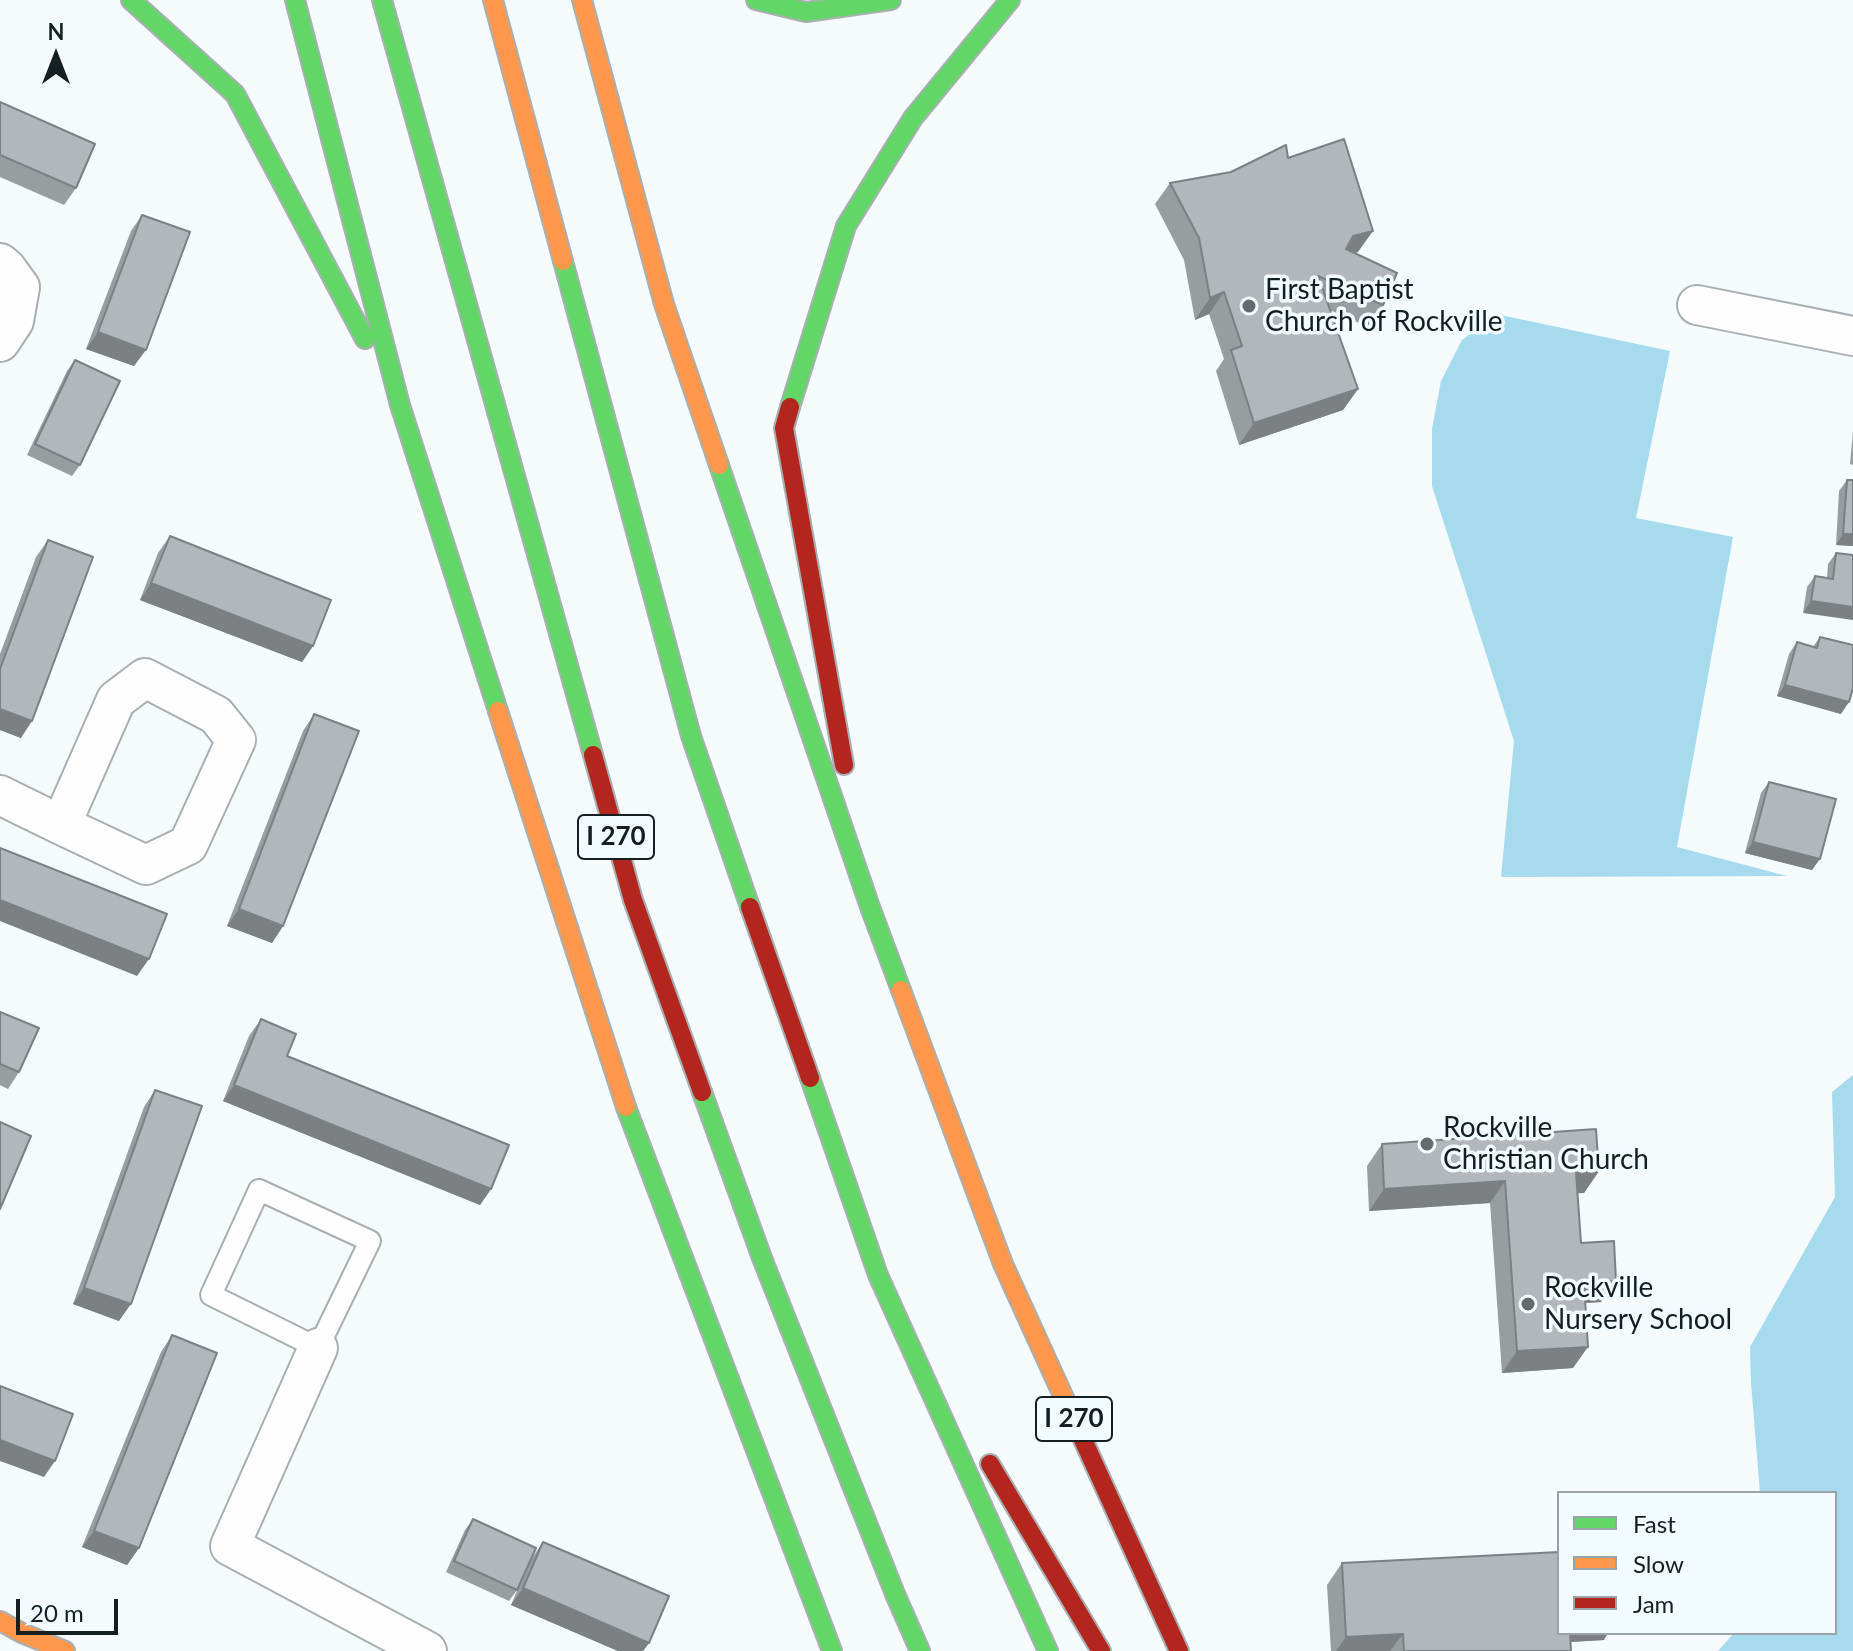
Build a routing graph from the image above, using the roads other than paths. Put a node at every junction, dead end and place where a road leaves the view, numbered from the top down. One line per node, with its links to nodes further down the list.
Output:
1 (131, 0): 13 (main road)
2 (295, 0): 13 (main road, I 270)
3 (382, 0): 25 (main road, I 270)
4 (493, 0): 17 (main road)
5 (582, 0): 16 (main road, I 270)
6 (756, 0): 7 (main road)
7 (891, 0)
8 (1010, 0): 16 (main road)
9 (0, 263): 12 (street)
10 (1697, 305): 11 (street)
11 (1853, 336)
12 (0, 342)
13 (400, 405): 24 (main road, I 270)
14 (0, 795): 15 (street)
15 (61, 825): 15 (street)
16 (870, 907): 28 (main road, I 270)
17 (878, 1275): 19 (main road); 26 (main road)
18 (318, 1348): 18 (lane); 23 (street)
19 (957, 1409)
20 (981, 1450): 27 (main road)
21 (0, 1621): 22 (main road)
22 (65, 1651)
23 (427, 1651)
24 (832, 1651)
25 (920, 1651)
26 (1048, 1651)
27 (1101, 1651)
28 (1179, 1651)

